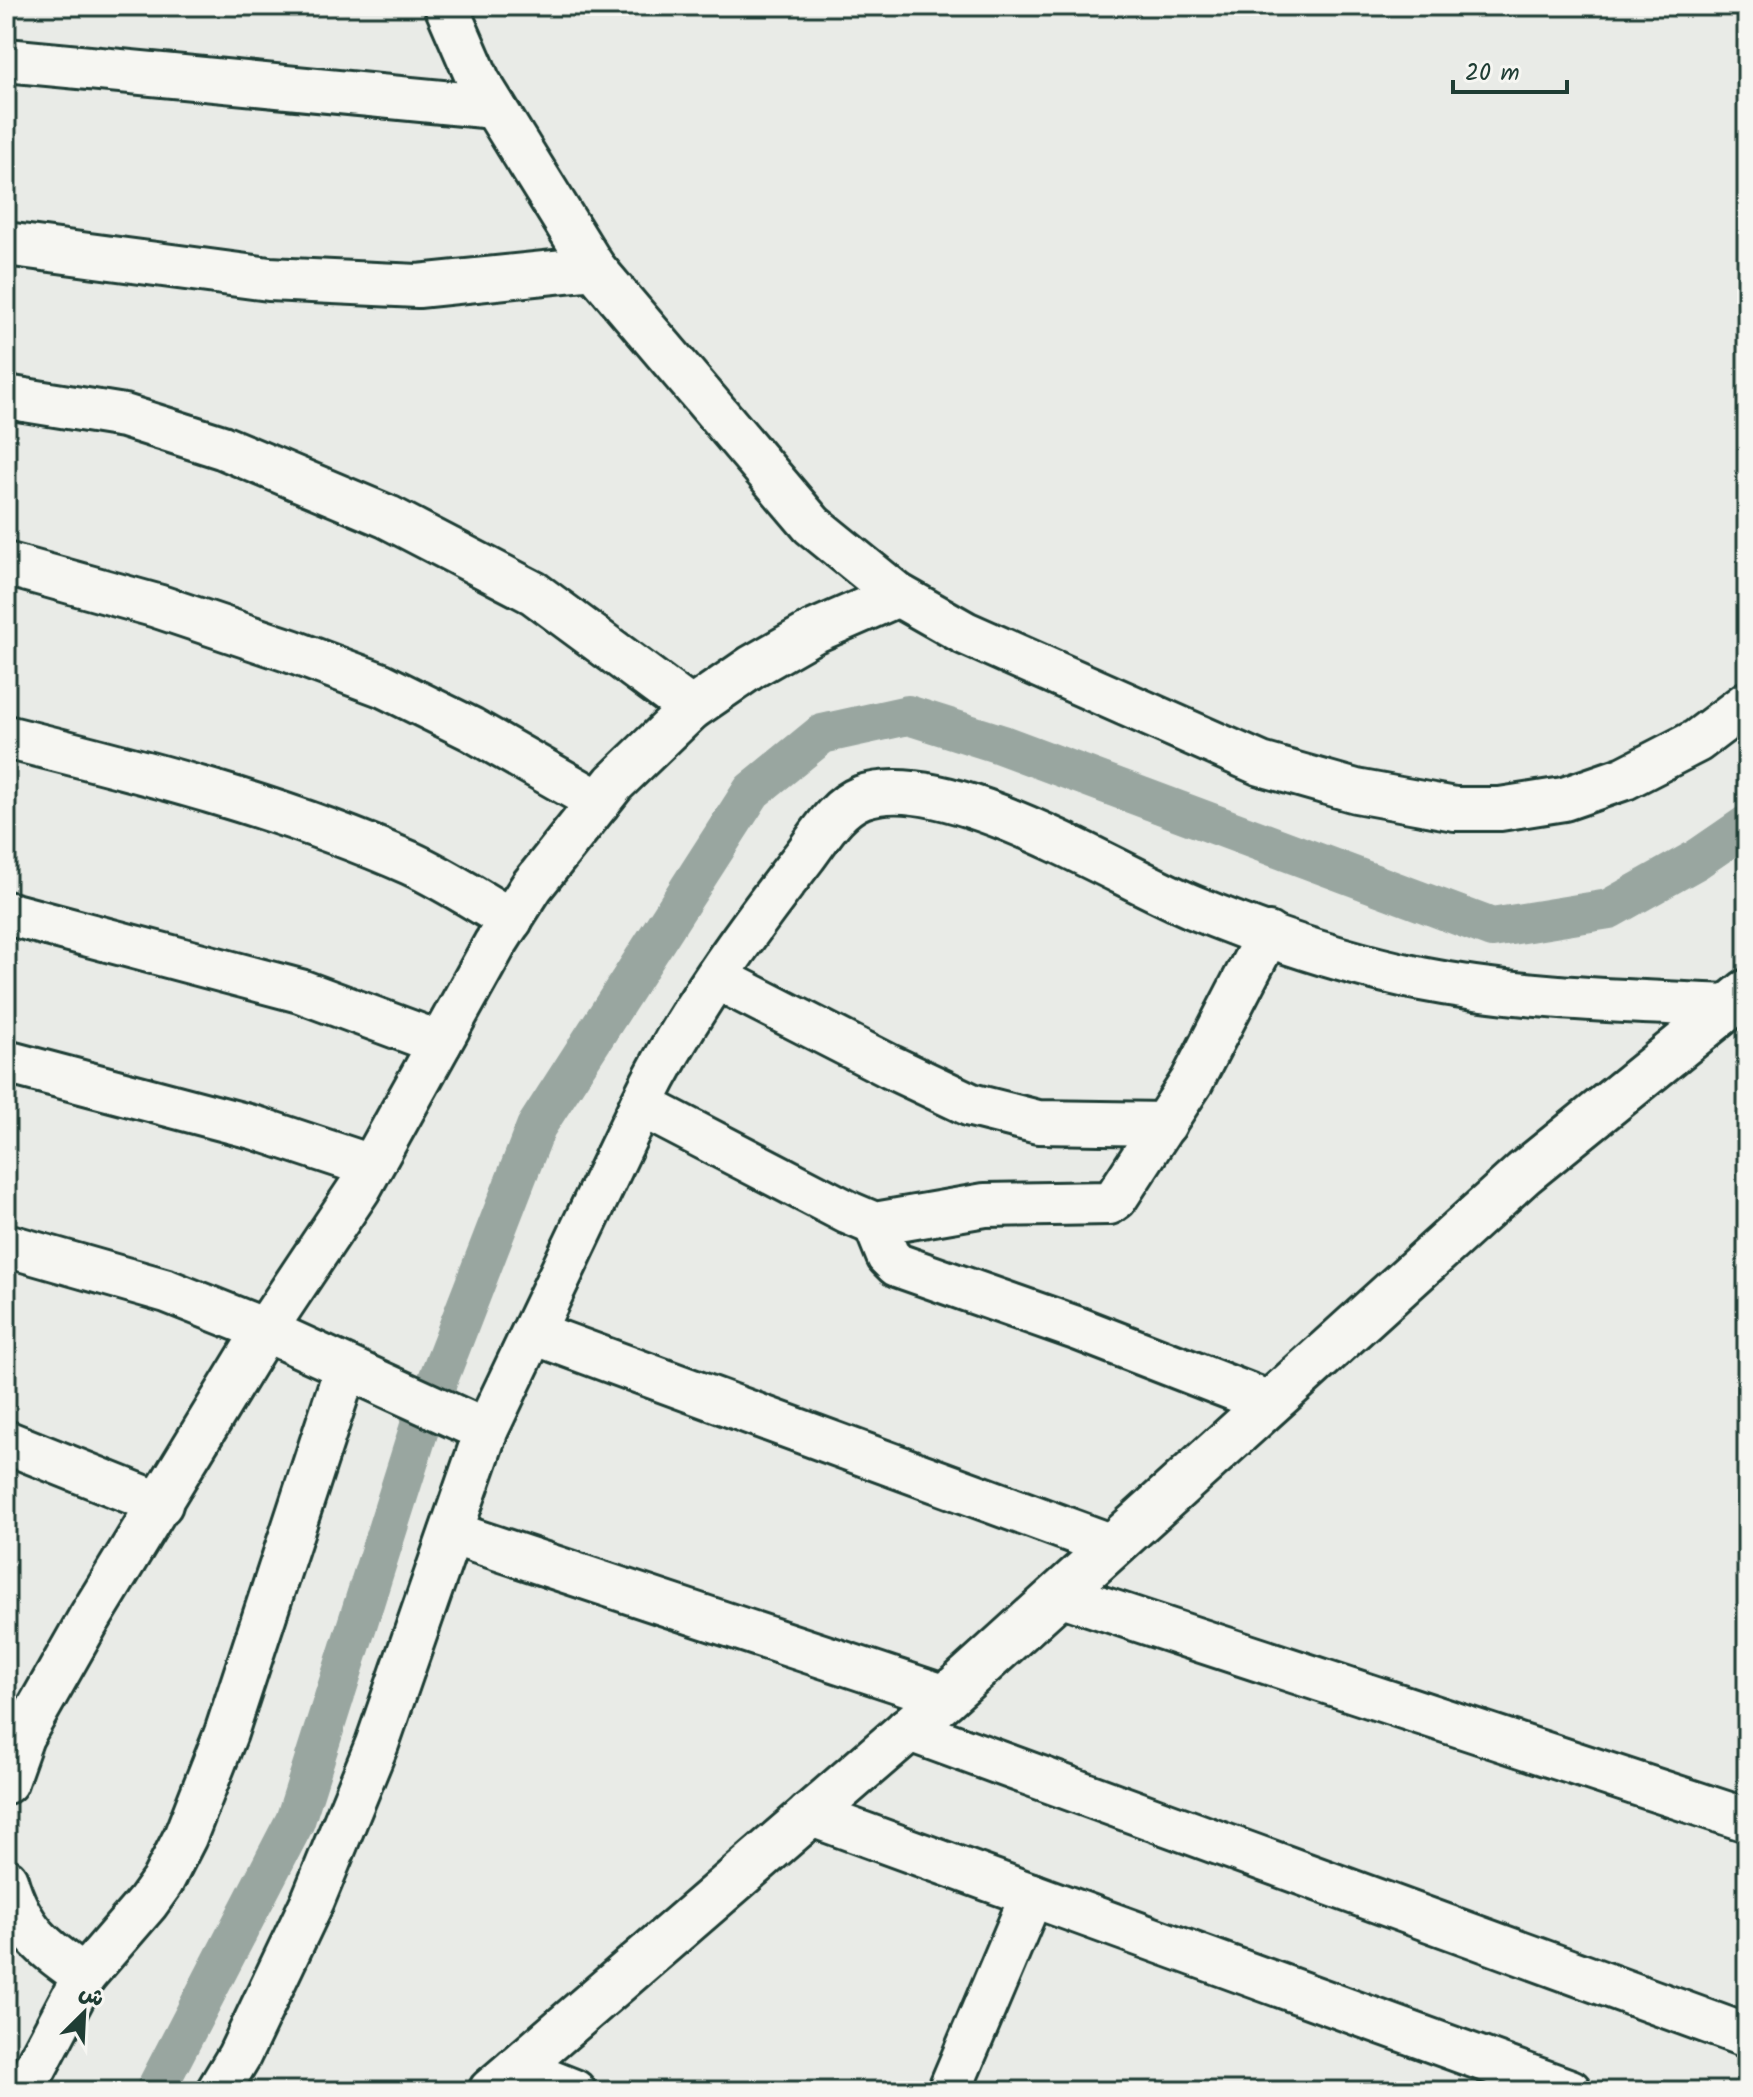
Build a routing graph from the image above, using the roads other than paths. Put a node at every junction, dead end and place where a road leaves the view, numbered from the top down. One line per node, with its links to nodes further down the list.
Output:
1 (446, 6): 3 (street)
2 (6, 60): 3 (street)
3 (494, 107): 5 (street)
4 (6, 244): 5 (street)
5 (594, 268): 8 (street)
6 (6, 397): 10 (street)
7 (6, 564): 12 (street)
8 (898, 595): 9 (street); 10 (street)
9 (1747, 703)
10 (691, 709): 12 (street)
11 (6, 737): 14 (street)
12 (599, 802): 14 (street)
13 (6, 913): 18 (street)
14 (511, 920): 18 (street)
15 (1268, 934): 16 (street); 17 (street); 21 (street)
16 (717, 978): 20 (street); 21 (street)
17 (1738, 999): 28 (main road)
18 (440, 1043): 22 (street)
19 (6, 1062): 22 (street)
20 (641, 1105): 23 (street); 26 (street)
21 (1165, 1124): 23 (street)
22 (371, 1166): 25 (street)
23 (875, 1224): 28 (street)
24 (6, 1245): 25 (street)
25 (265, 1330): 27 (street); 31 (street)
26 (534, 1333): 29 (street); 33 (street)
27 (351, 1371): 29 (street); 43 (street)
28 (1270, 1403): 33 (main road)
29 (468, 1422): 32 (street)
30 (6, 1442): 31 (street)
31 (161, 1504): 37 (street)
32 (451, 1533): 35 (street); 47 (street)
33 (1113, 1546): 34 (main road)
34 (1059, 1594): 35 (main road); 40 (street)
35 (946, 1697): 36 (main road)
36 (907, 1729): 39 (main road); 44 (street)
37 (14, 1733): 38 (street)
38 (6, 1782)
39 (809, 1814): 42 (street); 45 (main road)
40 (1747, 1820)
41 (6, 1880): 43 (street)
42 (1032, 1895): 49 (street); 50 (street)
43 (84, 1976): 46 (street)
44 (1747, 2036)
45 (504, 2080): 48 (street)
46 (23, 2091)
47 (218, 2091)
48 (574, 2091)
49 (949, 2091)
50 (1570, 2091)

